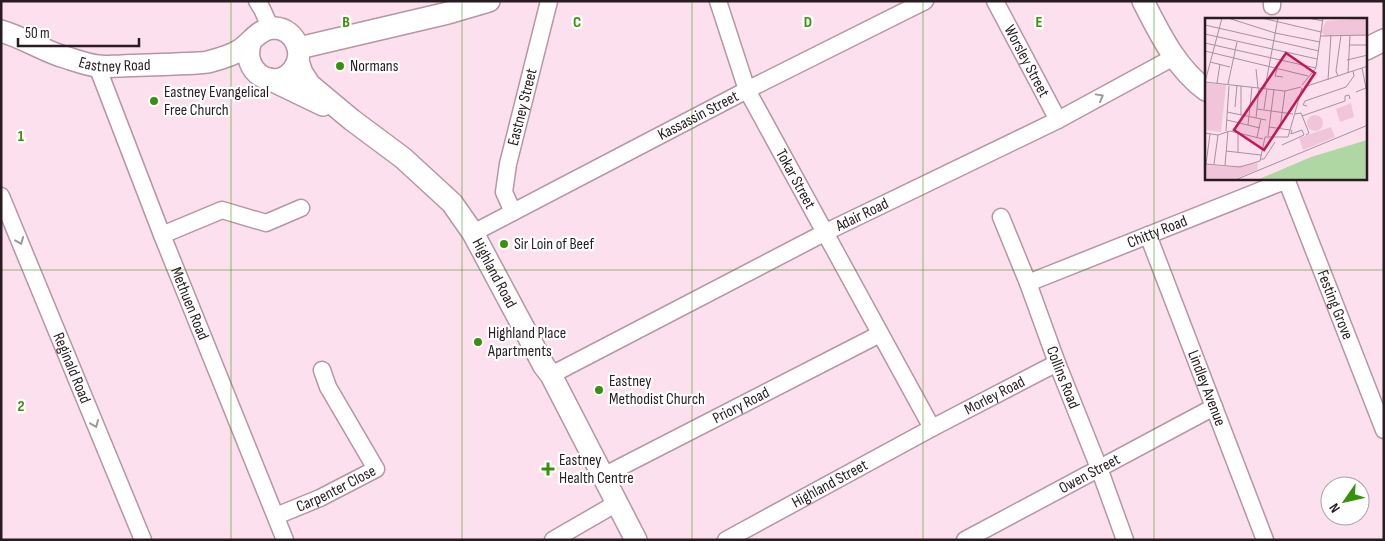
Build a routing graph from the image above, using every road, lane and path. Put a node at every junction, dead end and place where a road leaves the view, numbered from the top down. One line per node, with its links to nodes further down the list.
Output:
1 (257, 1): 8 (street)
2 (489, 1): 13 (main road)
3 (549, 1): 25 (street, Eastney Street)
4 (718, 1): 19 (street, Tokar Street)
5 (925, 1): 19 (street, Kassassin Street)
6 (996, 1): 21 (street, Worsley Street)
7 (1143, 1): 14 (main road)
8 (271, 29): 11 (main road); 13 (main road)
9 (1, 31): 16 (main road, Eastney Road)
10 (1384, 40): 12 (main road)
11 (251, 41): 15 (main road, Eastney Road); 17 (main road)
12 (1368, 48)
13 (299, 55): 17 (main road); 20 (main road, Highland Road)
14 (1174, 57): 18 (main road); 21 (street, Adair Road, one-way to 14)
15 (204, 62): 16 (main road, Eastney Road); 17 (main road, Eastney Road)
16 (97, 66): 29 (street, Methuen Road)
17 (263, 76): 20 (main road, Highland Road)
18 (1205, 89)
19 (747, 90): 25 (street, Kassassin Street); 28 (street, Tokar Street)
20 (352, 120): 27 (main road, Highland Road)
21 (1058, 120): 28 (street, Adair Road)
22 (1287, 180): 30 (street, Chitty Road); 38 (street, Festing Grove)
23 (1, 196): 43 (street, Reginald Road, one-way to 43)
24 (301, 208): 29 (street)
25 (513, 212): 27 (street, Kassassin Street)
26 (1001, 217): 31 (street, Collins Road)
27 (473, 233): 35 (main road, Highland Road)
28 (824, 233): 32 (street, Tokar Street); 35 (street, Adair Road)
29 (162, 235): 42 (street, Methuen Road)
30 (1148, 235): 31 (street, Chitty Road); 36 (street, Lindley Avenue)
31 (1028, 283): 33 (street, Collins Road)
32 (880, 334): 37 (street, Tokar Street); 40 (street, Priory Road)
33 (1057, 363): 37 (street, Morley Road); 39 (street, Collins Road)
34 (322, 370): 42 (street, Carpenter Close)
35 (551, 375): 40 (main road, Highland Road)
36 (1214, 407): 39 (street, Owen Street); 50 (street, Lindley Avenue)
37 (932, 428): 47 (street, Highland Street)
38 (1384, 430)
39 (1099, 468): 48 (street, Owen Street); 49 (street, Collins Road)
40 (603, 476): 41 (main road, Highland Road)
41 (617, 503): 45 (street); 46 (main road, Highland Road)
42 (276, 516): 44 (street, Methuen Road)
43 (143, 540)
44 (285, 540)
45 (553, 540)
46 (636, 540)
47 (726, 540)
48 (965, 540)
49 (1125, 540)
50 (1265, 540)

